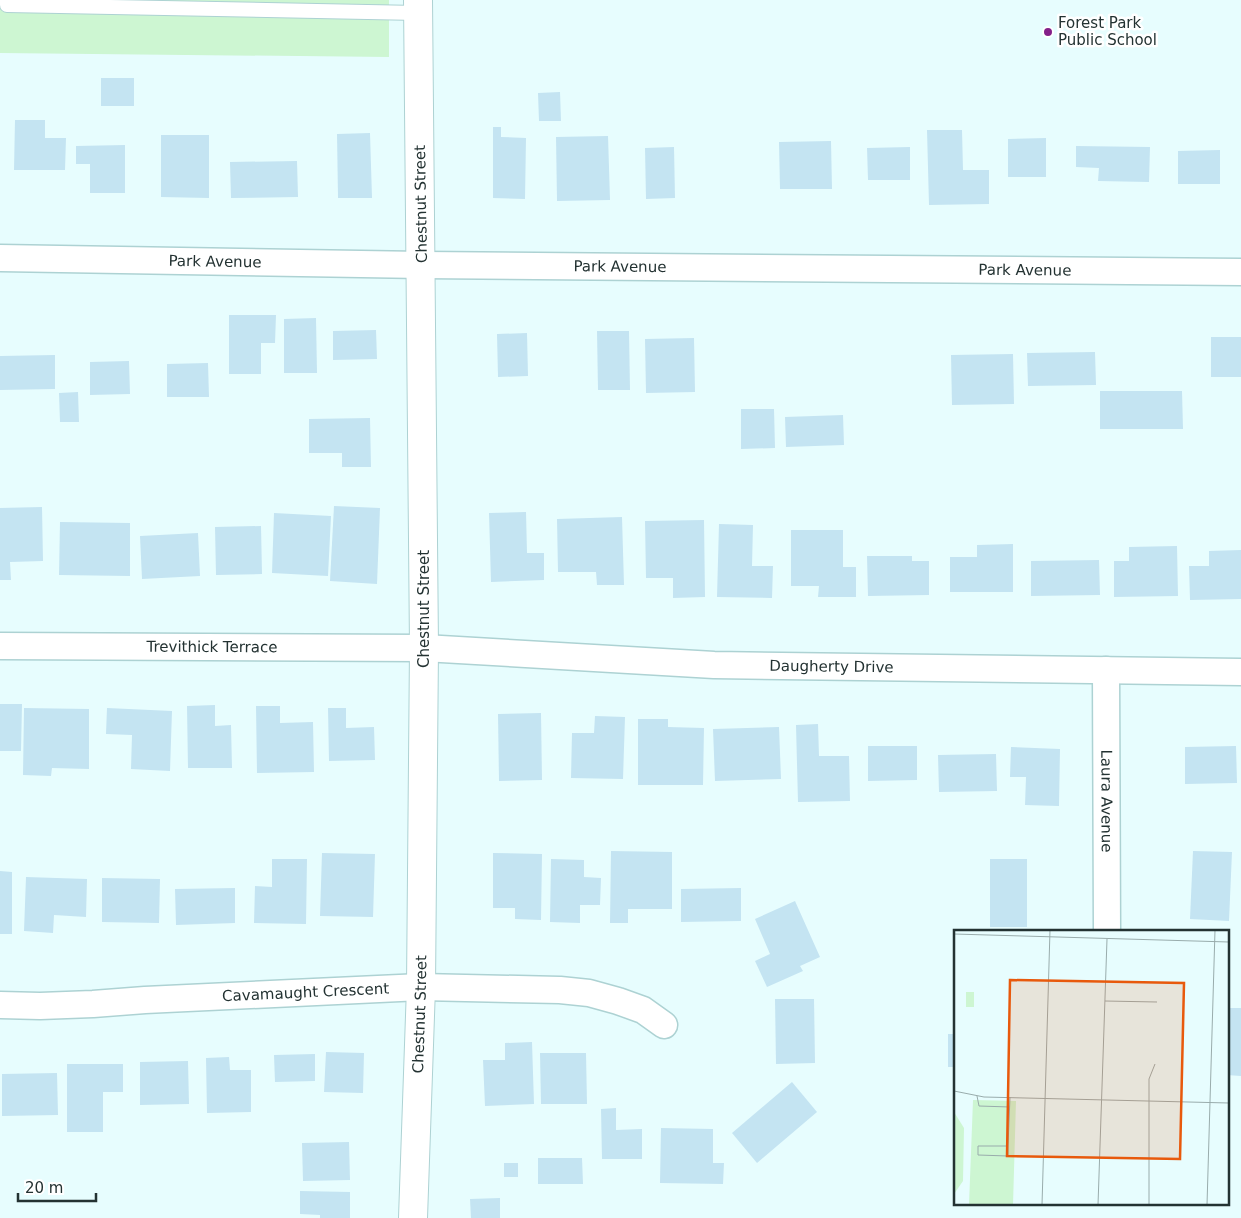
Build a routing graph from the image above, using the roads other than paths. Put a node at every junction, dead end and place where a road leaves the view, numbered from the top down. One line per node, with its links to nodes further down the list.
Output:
1 (7, 0): 2 (lane)
2 (74, 3): 3 (lane)
3 (345, 6): 4 (lane)
4 (418, 6): 6 (street, Chestnut Street)
5 (0, 258): 6 (street, Park Avenue)
6 (422, 265): 7 (street, Park Avenue); 9 (street, Chestnut Street)
7 (1241, 272)
8 (0, 646): 9 (street, Trevithick Terrace)
9 (424, 648): 10 (street, Daugherty Drive); 13 (street, Chestnut Street)
10 (1106, 670): 11 (street, Daugherty Drive); 12 (street, Laura Avenue)
11 (1241, 672)
12 (1107, 930)
13 (421, 988): 14 (street, Cavamaught Crescent); 15 (street, Cavamaught Crescent); 16 (street, Chestnut Street)
14 (0, 1005)
15 (664, 1025)
16 (413, 1218)

